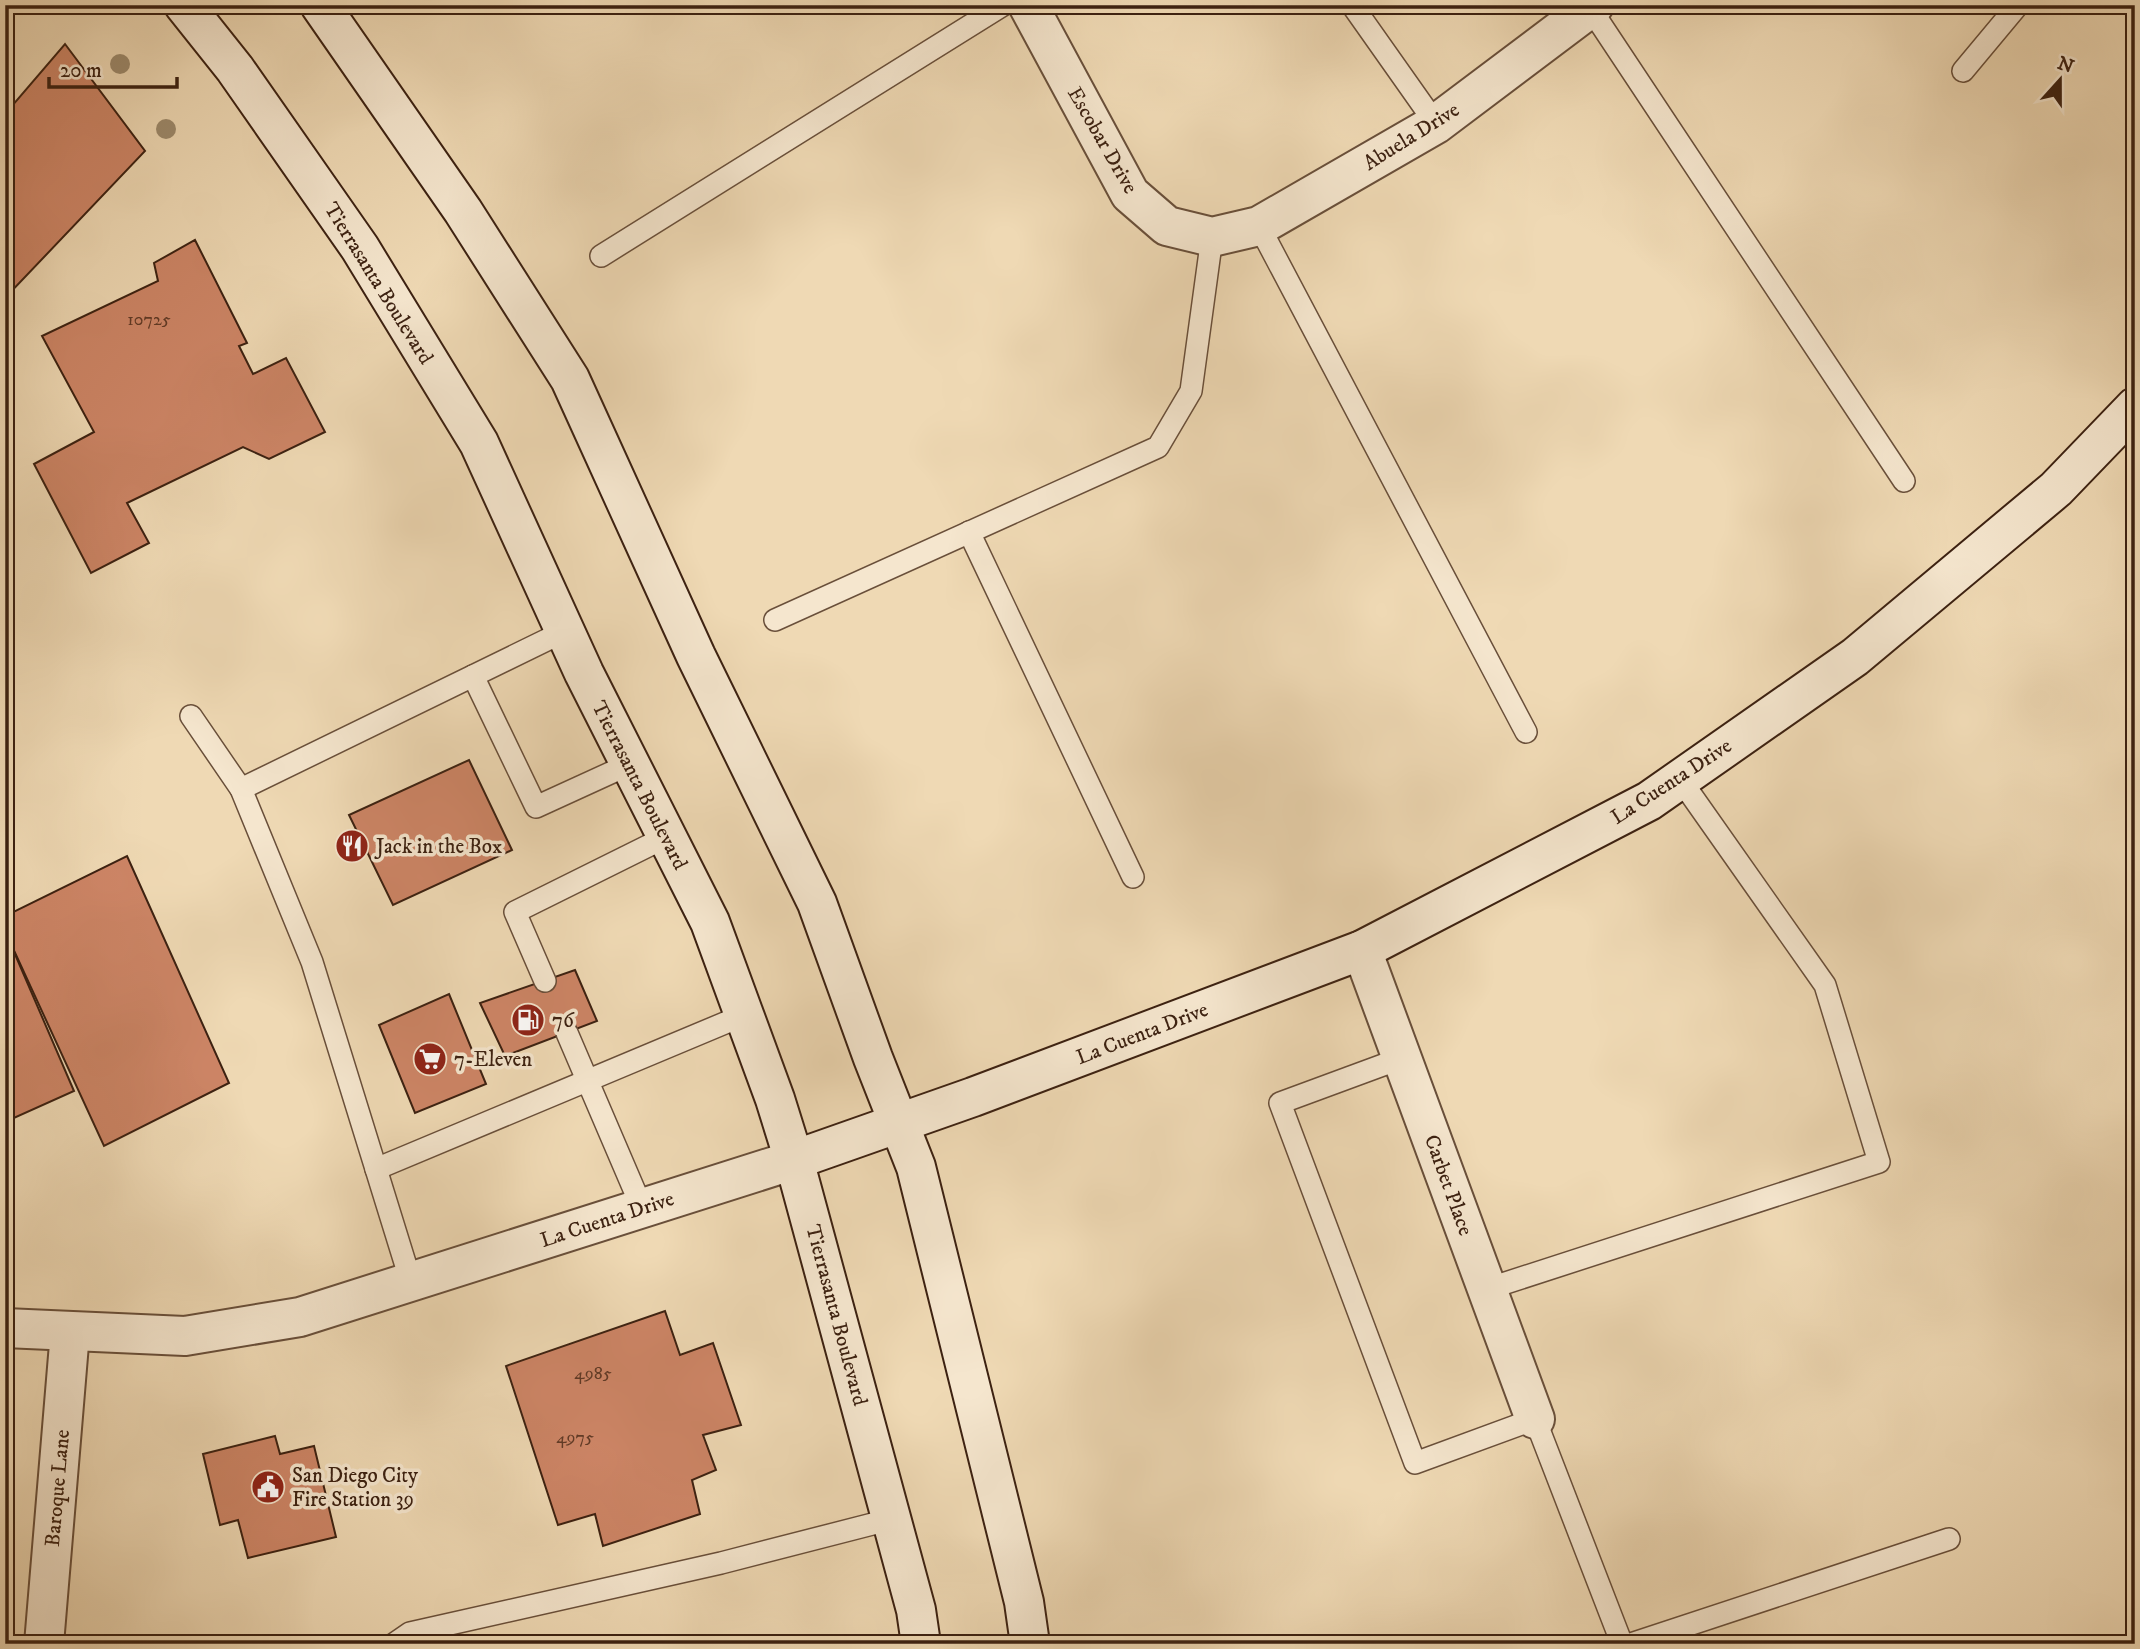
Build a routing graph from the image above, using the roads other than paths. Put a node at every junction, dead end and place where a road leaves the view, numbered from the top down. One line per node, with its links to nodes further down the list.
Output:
1 (184, 5): 17 (main road, Tierrasanta Boulevard)
2 (320, 5): 32 (main road)
3 (1003, 5): 12 (lane)
4 (1028, 5): 11 (main road, Escobar Drive)
5 (1352, 5): 9 (lane)
6 (2018, 5): 8 (lane)
7 (1592, 7): 9 (main road, Abuela Drive); 14 (lane)
8 (1963, 71)
9 (1436, 124): 10 (main road, Abuela Drive)
10 (1259, 226): 11 (main road, Abuela Drive); 20 (lane)
11 (1212, 237): 15 (lane)
12 (601, 256)
13 (2133, 413): 22 (main road, La Cuenta Drive)
14 (1904, 481)
15 (969, 532): 16 (lane); 25 (lane)
16 (775, 620)
17 (565, 631): 18 (lane); 21 (main road, Tierrasanta Boulevard)
18 (473, 676): 21 (lane); 23 (lane)
19 (191, 716): 23 (lane)
20 (1526, 732)
21 (630, 764): 24 (main road, Tierrasanta Boulevard)
22 (1680, 779): 26 (main road, La Cuenta Drive); 37 (lane)
23 (241, 789): 34 (lane)
24 (666, 837): 27 (lane); 28 (main road, Tierrasanta Boulevard)
25 (1133, 877)
26 (1362, 950): 30 (main road, Carbet Place); 32 (main road, La Cuenta Drive)
27 (545, 981)
28 (744, 1015): 31 (lane); 33 (main road, Tierrasanta Boulevard)
29 (567, 1032): 31 (lane)
30 (1402, 1058): 37 (main road, Carbet Place); 40 (lane)
31 (588, 1082): 34 (lane); 35 (lane)
32 (898, 1124): 33 (main road, La Cuenta Drive); 46 (main road)
33 (794, 1160): 35 (main road, La Cuenta Drive); 41 (main road, Tierrasanta Boulevard)
34 (376, 1169): 36 (lane)
35 (642, 1208): 36 (main road, La Cuenta Drive)
36 (411, 1282): 39 (main road, La Cuenta Drive)
37 (1487, 1289): 40 (main road, Carbet Place)
38 (5, 1328): 39 (main road, La Cuenta Drive)
39 (70, 1332): 43 (main road, Baroque Lane)
40 (1535, 1419): 47 (lane)
41 (892, 1519): 44 (lane); 45 (main road, Tierrasanta Boulevard)
42 (1949, 1539): 48 (lane)
43 (44, 1644)
44 (394, 1644)
45 (921, 1644)
46 (1030, 1644)
47 (1622, 1644)
48 (1631, 1644)

